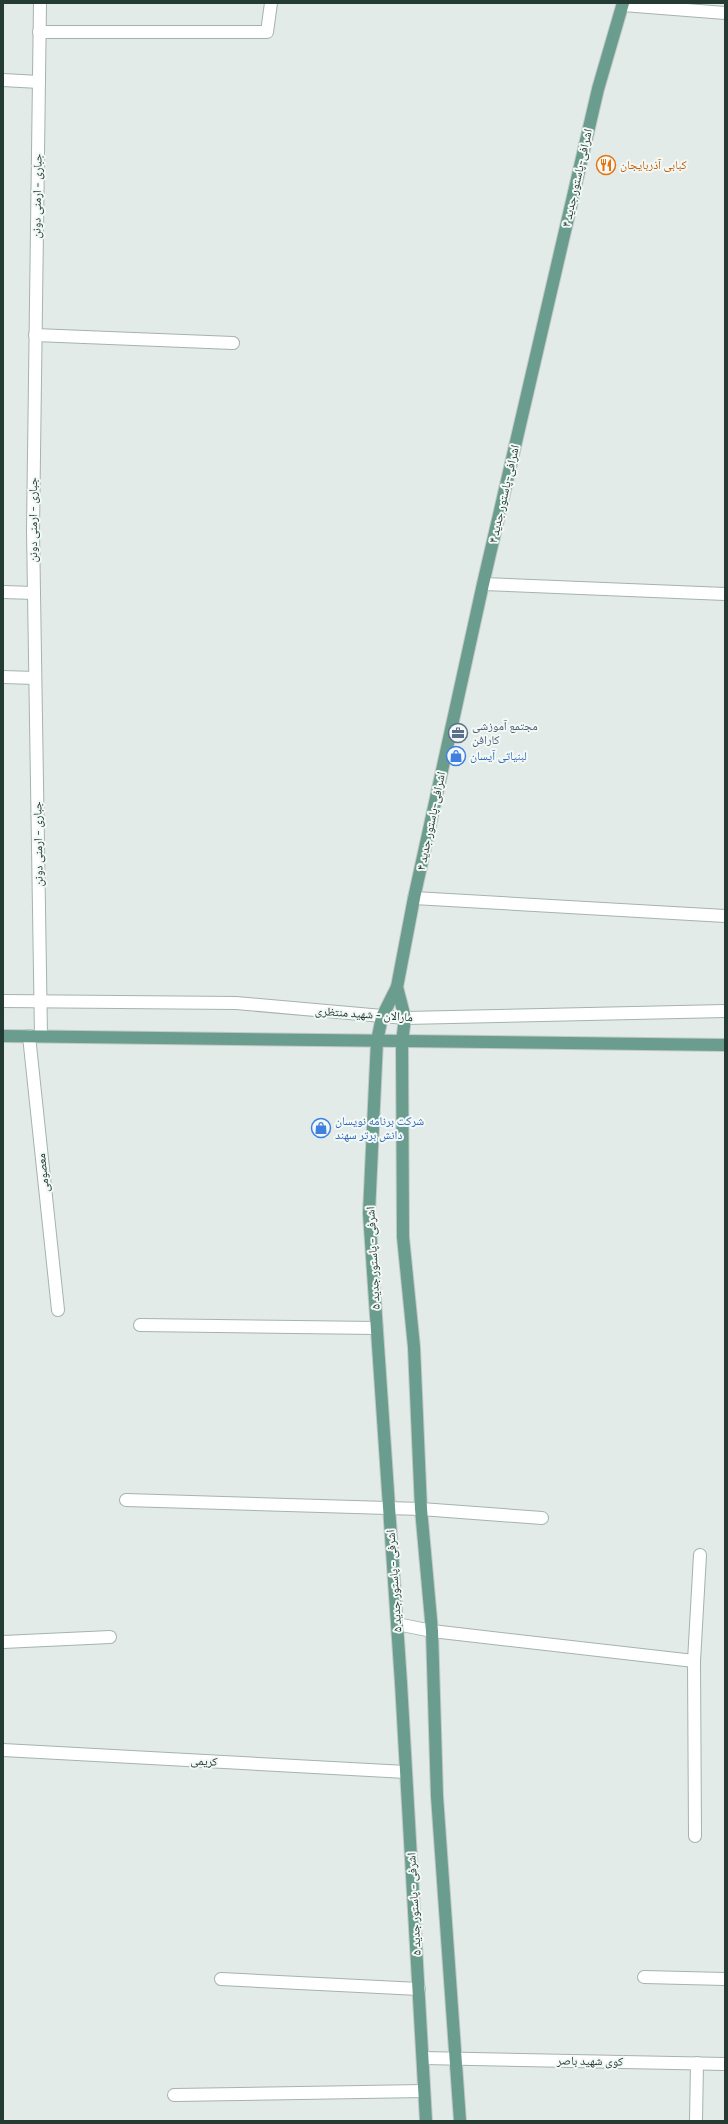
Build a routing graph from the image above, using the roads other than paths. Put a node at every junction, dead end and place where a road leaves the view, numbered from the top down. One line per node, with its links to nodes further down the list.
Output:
1 (40, 3): 5 (street, جباری - ارمنی دونن)
2 (271, 3): 5 (street)
3 (623, 4): 4 (street); 10 (main road, اشرافی-پاستور جدید ۴)
4 (725, 13)
5 (39, 32): 7 (street, جباری - ارمنی دونن)
6 (3, 80): 7 (street)
7 (39, 82): 8 (street, جباری - ارمنی دونن)
8 (35, 335): 9 (street); 12 (street, جباری - ارمنی دونن)
9 (233, 343)
10 (484, 584): 13 (street); 16 (main road, اشرافی-پاستور جدید ۴)
11 (3, 592): 12 (street)
12 (34, 593): 15 (street, جباری - ارمنی دونن)
13 (725, 594)
14 (3, 677): 15 (street)
15 (35, 678): 20 (street, جباری - ارمنی دونن)
16 (414, 898): 17 (street); 18 (main road, اشرافی-پاستور جدید ۴)
17 (725, 916)
18 (398, 987): 22 (main road, اشرافی-پاستور جدید ۴); 23 (main road, اشرافی-پاستور جدید ۴)
19 (3, 1001): 20 (street, مارالان - شهید منتظری)
20 (40, 1001): 22 (street, مارالان - شهید منتظری); 26 (street, جباری - ارمنی دونن)
21 (725, 1011): 23 (street, مارالان - شهید منتظری)
22 (382, 1017): 23 (street, مارالان - شهید منتظری); 27 (main road, اشرافی-پاستور جدید ۴)
23 (405, 1018): 28 (main road, اشرافی-پاستور جدید ۴)
24 (3, 1036): 25 (main road, مارالان - شهید منتظری)
25 (29, 1036): 26 (main road, مارالان - شهید منتظری); 30 (street, معصومی)
26 (41, 1036): 27 (main road, مارالان - شهید منتظری)
27 (377, 1041): 28 (main road, مارالان - شهید منتظری); 32 (main road, اشرفی - پاستور جدید ۵)
28 (402, 1042): 29 (main road, مارالان - شهید منتظری); 35 (main road)
29 (725, 1045)
30 (58, 1310)
31 (140, 1325): 32 (street)
32 (377, 1328): 34 (main road, اشرفی - پاستور جدید ۵)
33 (126, 1500): 34 (street)
34 (389, 1508): 35 (street); 38 (main road, اشرفی - پاستور جدید ۵)
35 (421, 1509): 36 (street); 39 (main road)
36 (542, 1518)
37 (700, 1555): 42 (street)
38 (397, 1624): 39 (street); 44 (main road, اشرفی - پاستور جدید ۵)
39 (432, 1631): 42 (street); 51 (main road)
40 (110, 1637): 41 (street)
41 (3, 1642)
42 (694, 1662): 45 (street)
43 (3, 1750): 44 (street, کریمی)
44 (406, 1772): 49 (main road, اشرفی - پاستور جدید ۵)
45 (695, 1836)
46 (644, 1977): 47 (street)
47 (725, 1978)
48 (221, 1979): 49 (street)
49 (419, 1988): 50 (main road, اشرفی - پاستور جدید ۵)
50 (423, 2058): 51 (street, کوی شهید باصر); 54 (main road, اشرفی - پاستور جدید ۵)
51 (455, 2058): 52 (street, کوی شهید باصر); 57 (main road)
52 (697, 2063): 53 (street, کوی شهید باصر); 58 (street)
53 (725, 2064)
54 (424, 2091): 55 (street); 56 (main road, اشرفی - پاستور جدید ۵)
55 (174, 2095)
56 (426, 2121)
57 (460, 2121)
58 (696, 2121)

